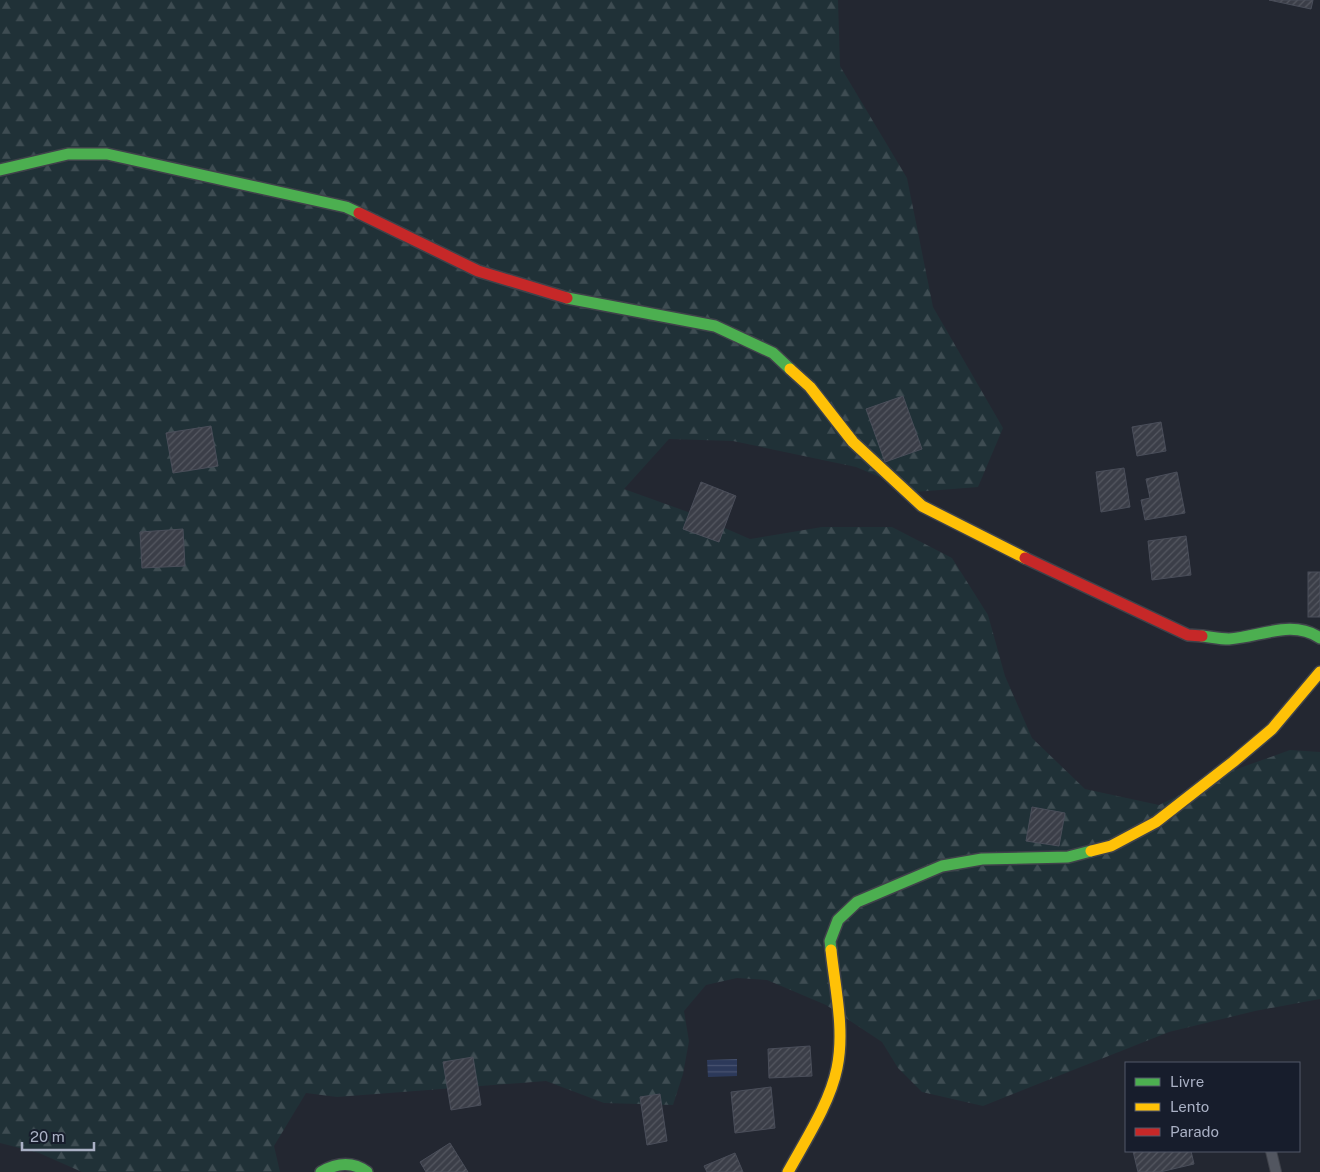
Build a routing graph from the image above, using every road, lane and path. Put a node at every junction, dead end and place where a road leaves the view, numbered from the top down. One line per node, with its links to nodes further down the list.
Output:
1 (0, 170): 2 (street)
2 (1320, 638)
3 (1320, 672): 7 (street)
4 (1271, 1152): 8 (lane)
5 (321, 1172): 6 (street)
6 (367, 1172)
7 (788, 1172)
8 (1276, 1172)

